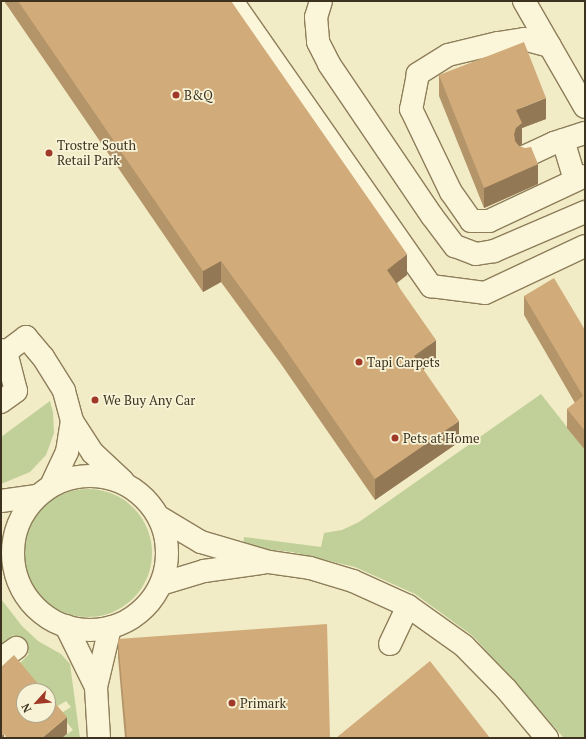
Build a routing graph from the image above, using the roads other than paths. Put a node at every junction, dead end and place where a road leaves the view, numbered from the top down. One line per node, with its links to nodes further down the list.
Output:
1 (232, 1): 11 (street)
2 (321, 1): 10 (street)
3 (524, 1): 4 (street)
4 (550, 46): 5 (street); 9 (street)
5 (585, 107)
6 (585, 133): 7 (street)
7 (564, 140): 8 (street); 9 (street)
8 (526, 156)
9 (580, 178)
10 (585, 212)
11 (585, 246)
12 (3, 351): 13 (street); 14 (street)
13 (1, 402)
14 (72, 421): 15 (street); 16 (street)
15 (127, 485): 16 (street); 18 (street)
16 (44, 491): 17 (street); 19 (street)
17 (1, 501)
18 (159, 517): 20 (street); 21 (street)
19 (7, 557): 23 (street)
20 (269, 562): 21 (street); 22 (street)
21 (161, 584): 24 (street)
22 (408, 606): 25 (street); 28 (street)
23 (66, 626): 24 (street); 26 (street)
24 (110, 628): 26 (street)
25 (390, 644)
26 (96, 687): 27 (street)
27 (99, 738)
28 (547, 738)

